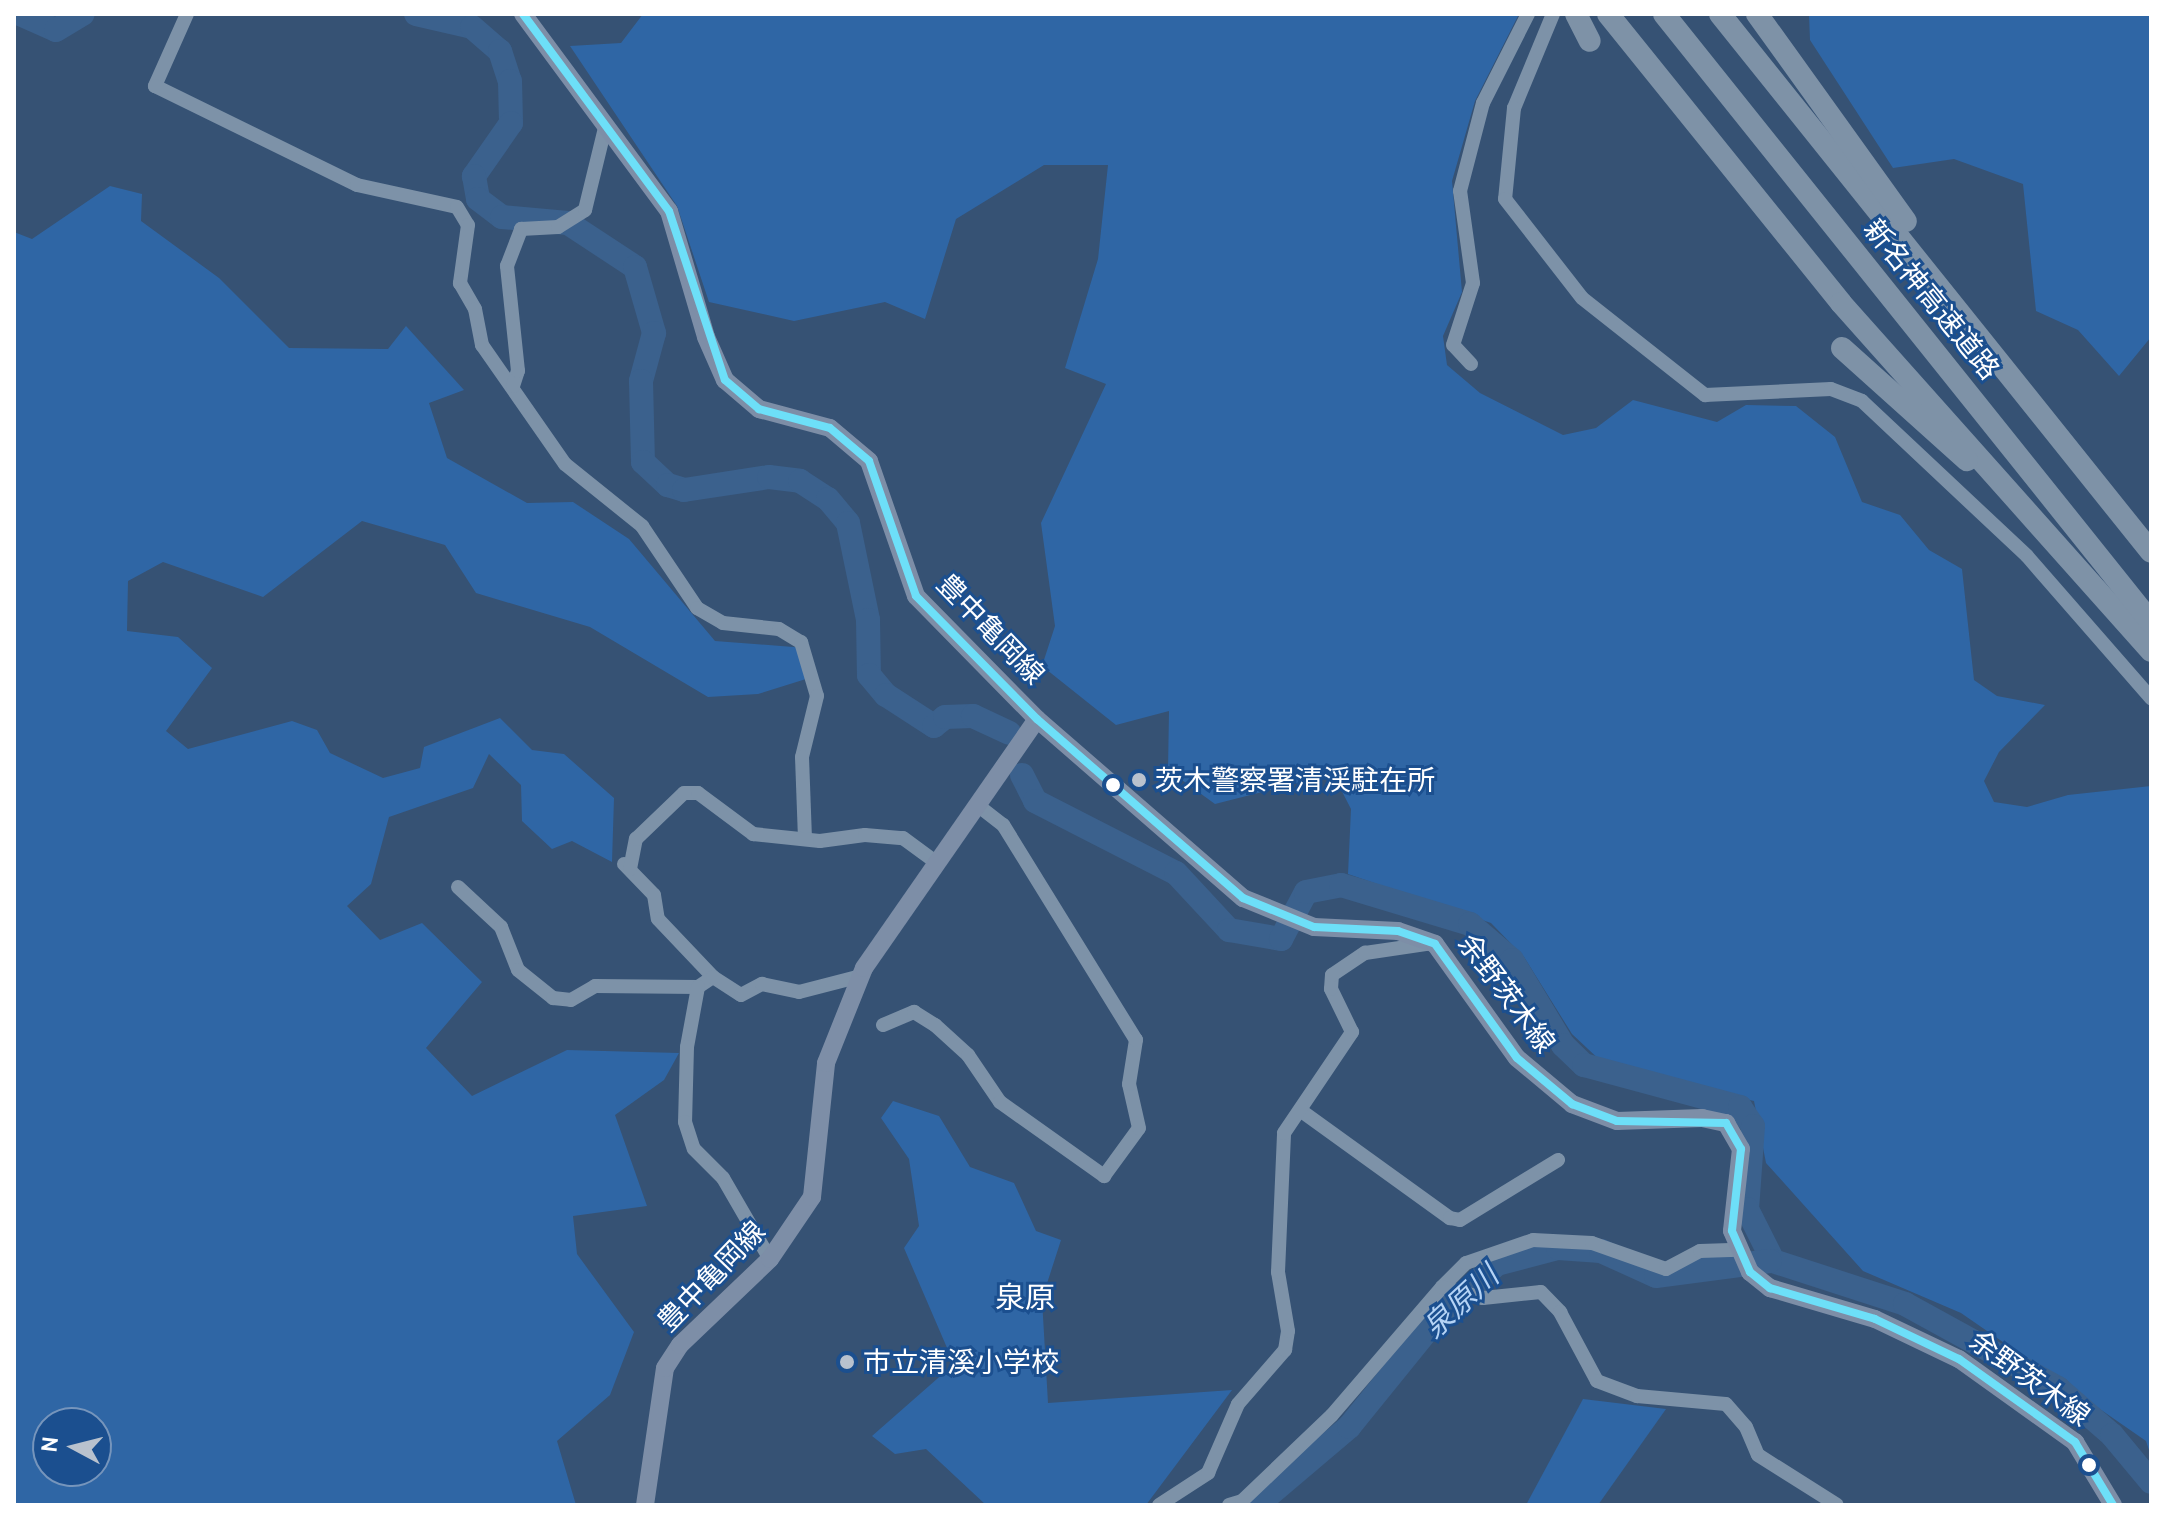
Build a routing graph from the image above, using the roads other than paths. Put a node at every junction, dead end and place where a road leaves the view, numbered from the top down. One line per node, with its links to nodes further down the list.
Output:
1 (187, 14): 15 (street)
2 (523, 14): 11 (main road, 豊中亀岡線)
3 (1528, 14): 14 (street)
4 (1553, 14): 20 (street)
5 (1576, 14): 10 (highway)
6 (1608, 14): 16 (highway)
7 (1664, 14): 18 (highway, 新名神高速道路)
8 (1720, 14): 12 (highway, 新名神高速道路)
9 (1763, 20): 12 (highway)
10 (1590, 41)
11 (606, 124): 15 (street); 21 (main road, 豊中亀岡線)
12 (1958, 308): 17 (highway, 新名神高速道路)
13 (1842, 348): 16 (highway)
14 (1471, 364)
15 (513, 386): 23 (street)
16 (2048, 533): 19 (highway)
17 (2151, 552)
18 (2151, 622)
19 (2151, 651)
20 (2151, 698)
21 (1037, 719): 22 (main road, 豊中亀岡線); 26 (main road, 余野茨木線)
22 (977, 805): 24 (main road, 豊中亀岡線); 30 (street)
23 (805, 839): 24 (street); 28 (street)
24 (937, 863): 27 (main road, 豊中亀岡線)
25 (458, 887): 29 (street)
26 (1435, 944): 31 (street); 34 (main road, 余野茨木線)
27 (861, 976): 28 (street); 33 (main road, 豊中亀岡線)
28 (713, 977): 29 (street)
29 (698, 987): 33 (street)
30 (883, 1025)
31 (1300, 1110): 32 (street); 37 (street)
32 (1558, 1160)
33 (770, 1259): 36 (main road, 豊中亀岡線)
34 (1743, 1259): 35 (street); 40 (main road, 余野茨木線)
35 (1442, 1287): 38 (street); 39 (street)
36 (645, 1505)
37 (1159, 1505)
38 (1229, 1505)
39 (1837, 1505)
40 (2113, 1505)

